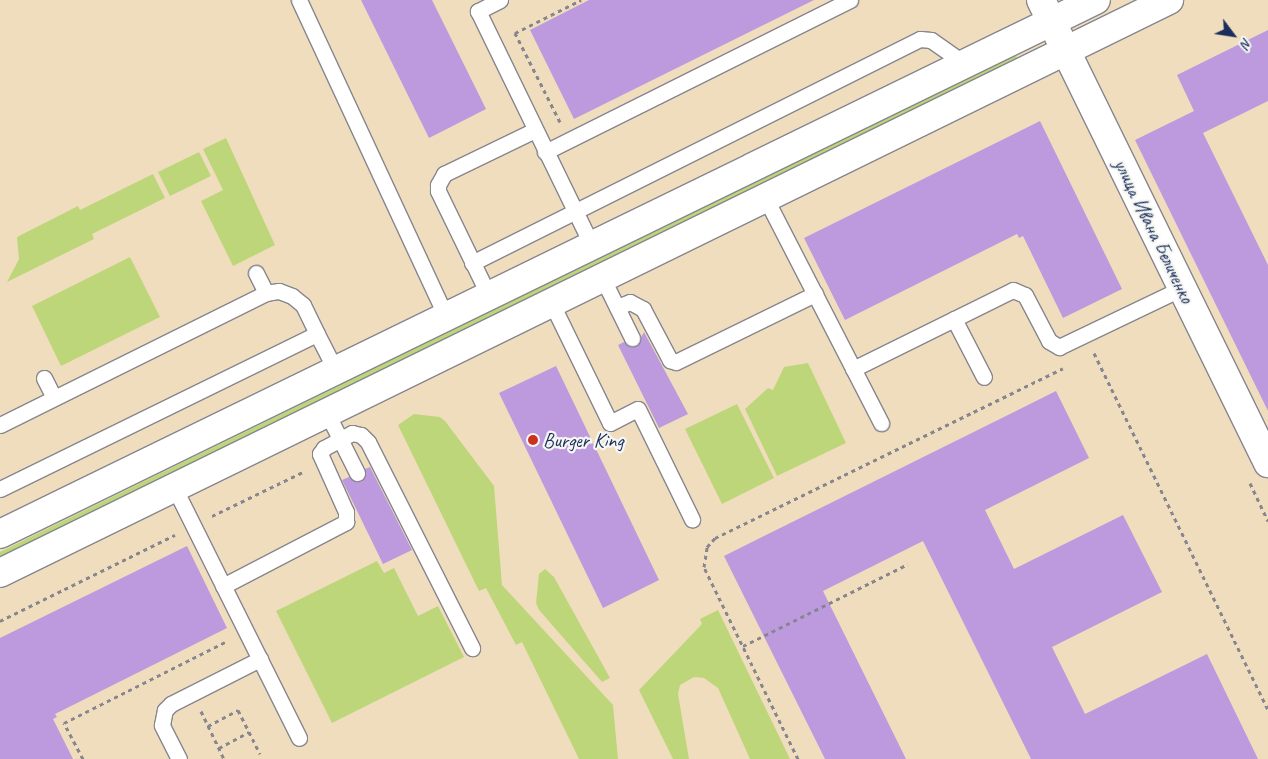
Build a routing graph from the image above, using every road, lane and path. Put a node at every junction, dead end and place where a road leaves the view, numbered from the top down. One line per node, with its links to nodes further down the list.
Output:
1 (299, 0): 26 (lane)
2 (500, 0): 7 (lane)
3 (581, 0): 12 (path)
4 (850, 0): 13 (lane)
5 (1096, 0): 8 (street)
6 (1169, 0): 9 (street)
7 (476, 5): 11 (lane)
8 (1046, 11): 9 (street, улица Ивана Беличенко); 10 (street)
9 (1066, 51): 14 (street); 20 (street, улица Ивана Беличенко)
10 (965, 64): 15 (lane); 16 (street)
11 (535, 130): 13 (lane); 17 (lane)
12 (564, 130)
13 (545, 152): 15 (lane)
14 (766, 199): 19 (street); 22 (lane)
15 (575, 212): 16 (lane); 17 (lane)
16 (592, 246): 23 (street)
17 (472, 262): 23 (lane)
18 (256, 272): 21 (lane)
19 (603, 279): 24 (street); 25 (lane)
20 (1182, 288): 27 (lane); 44 (street, улица Ивана Беличенко)
21 (266, 293): 28 (lane); 38 (lane)
22 (815, 294): 25 (lane); 34 (lane)
23 (489, 296): 26 (street)
24 (552, 304): 39 (street); 48 (lane)
25 (617, 307): 29 (lane)
26 (446, 317): 35 (street)
27 (954, 319): 34 (lane); 36 (lane)
28 (317, 334): 35 (lane); 46 (lane)
29 (632, 338)
30 (1102, 349): 31 (path)
31 (1094, 353): 32 (path); 59 (path)
32 (1085, 357)
33 (1068, 366): 56 (path)
34 (853, 368): 40 (lane)
35 (336, 371): 50 (street)
36 (984, 377)
37 (44, 378): 38 (lane)
38 (54, 398): 41 (lane)
39 (328, 415): 42 (lane); 47 (street)
40 (881, 423)
41 (0, 425)
42 (340, 439): 43 (lane); 45 (lane); 57 (lane)
43 (322, 463): 49 (path); 53 (lane)
44 (1268, 463)
45 (357, 473)
46 (0, 489)
47 (175, 489): 49 (lane); 52 (street)
48 (692, 519)
49 (193, 526): 53 (lane); 54 (path)
50 (0, 534)
51 (908, 564): 56 (path)
52 (0, 573)
53 (223, 586): 58 (lane)
54 (0, 621)
55 (229, 640): 65 (path)
56 (743, 646): 67 (path)
57 (472, 648)
58 (260, 659): 62 (lane); 66 (lane)
59 (1268, 709)
60 (208, 726): 61 (path)
61 (249, 732): 63 (path); 64 (path)
62 (299, 738)
63 (218, 748)
64 (260, 754)
65 (82, 759)
66 (179, 759)
67 (798, 759)

